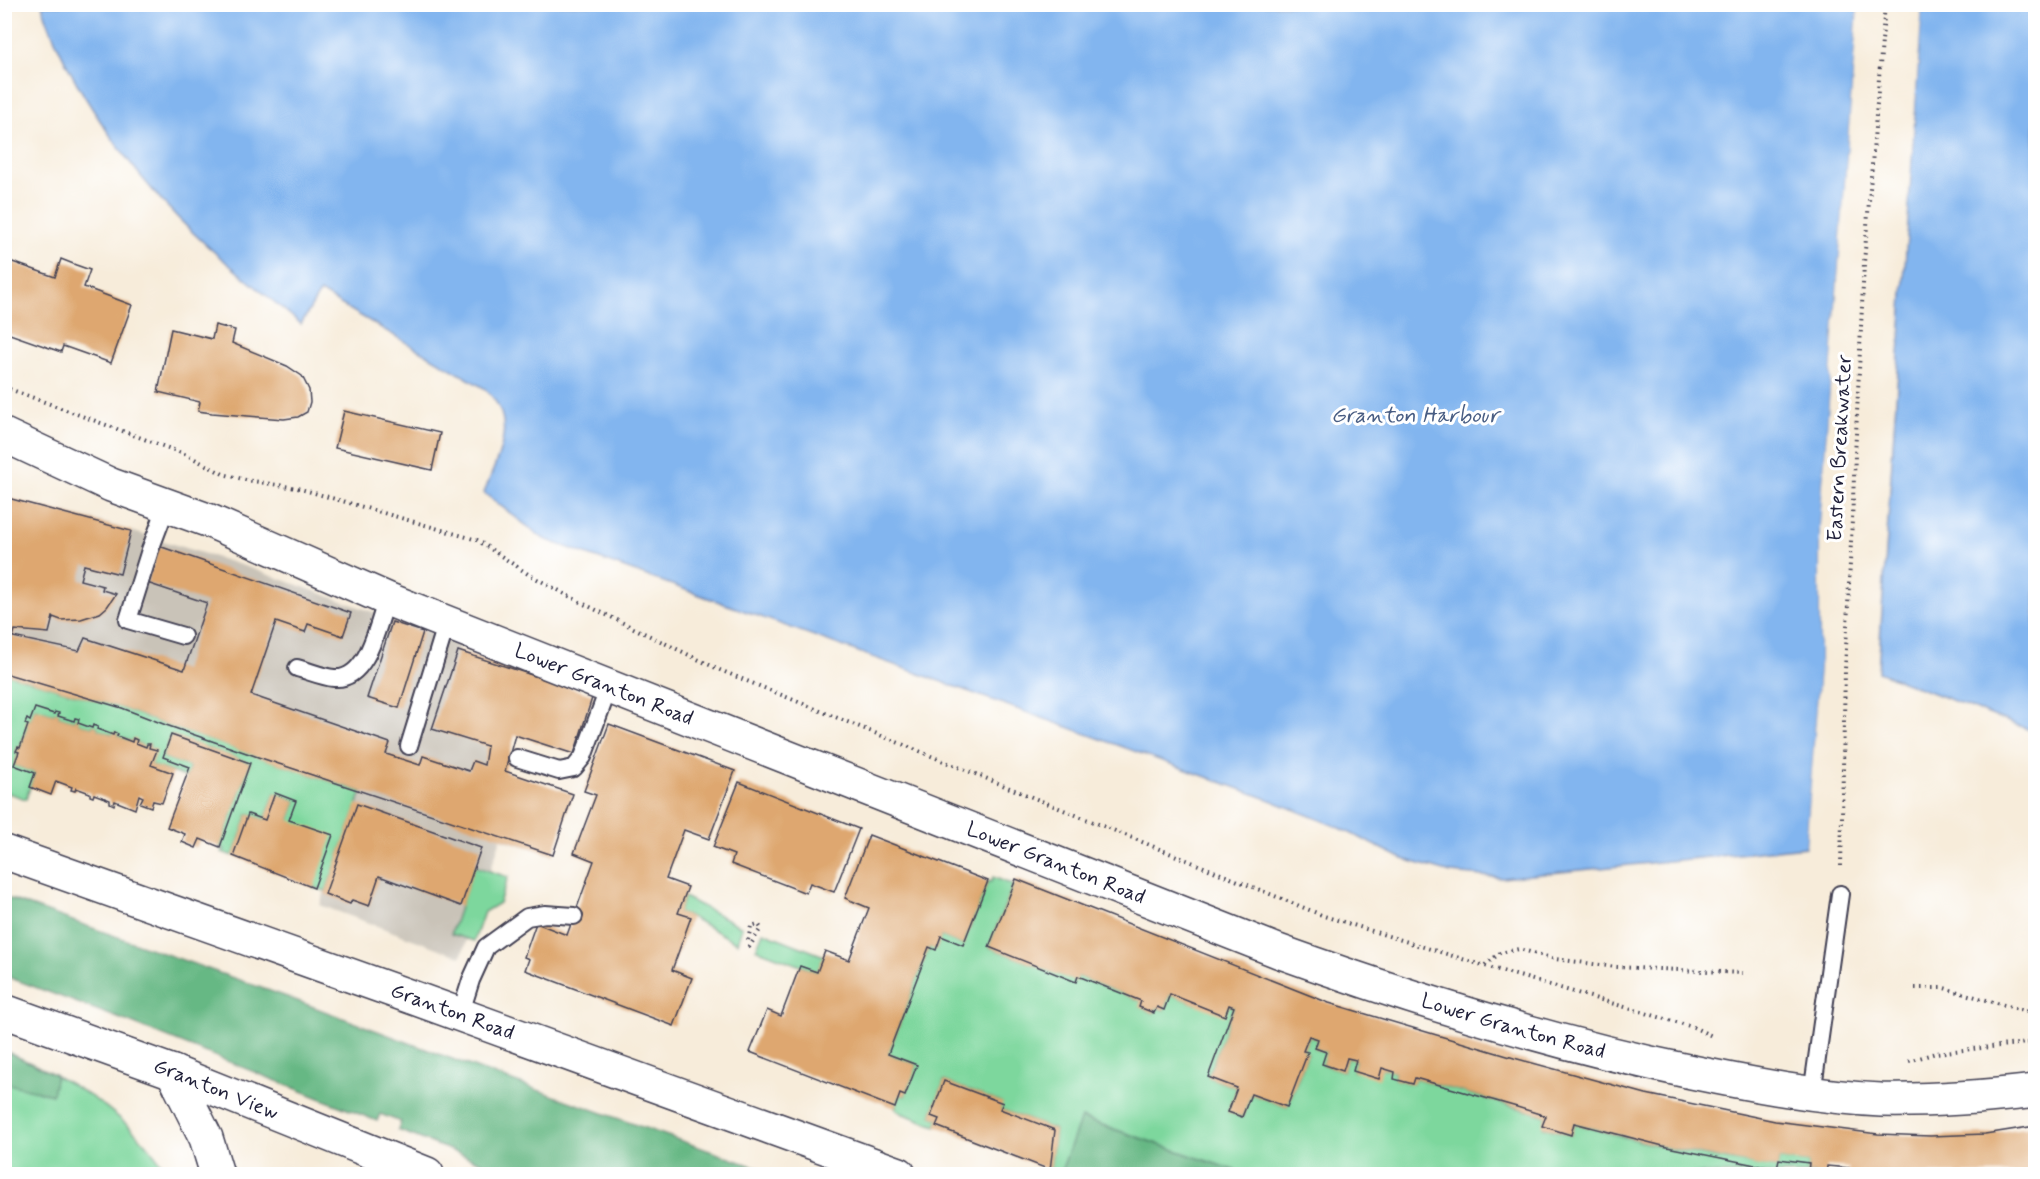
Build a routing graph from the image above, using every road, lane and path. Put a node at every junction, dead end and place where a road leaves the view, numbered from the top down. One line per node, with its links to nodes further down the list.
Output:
1 (1886, 4): 15 (path, Eastern Breakwater)
2 (4, 387): 19 (path)
3 (4, 435): 5 (main road, Lower Granton Road)
4 (4, 460): 5 (main road, Lower Granton Road)
5 (111, 485): 6 (main road, Lower Granton Road)
6 (167, 505): 7 (main road, Lower Granton Road); 9 (lane)
7 (387, 599): 8 (main road, Lower Granton Road); 10 (lane)
8 (447, 622): 11 (main road, Lower Granton Road); 12 (lane)
9 (183, 636)
10 (297, 668)
11 (609, 687): 13 (lane); 30 (main road, Lower Granton Road)
12 (409, 746)
13 (517, 758)
14 (4, 852): 24 (main road, Granton Road)
15 (1840, 894): 30 (lane)
16 (574, 916): 24 (lane)
17 (748, 940): 18 (path)
18 (748, 949)
19 (1485, 966): 20 (path); 25 (path)
20 (1743, 973)
21 (1915, 988): 23 (path)
22 (4, 1011): 28 (main road, Granton View)
23 (2036, 1014)
24 (460, 1015): 33 (main road, Granton Road)
25 (1720, 1040)
26 (2036, 1042): 27 (path)
27 (1901, 1063)
28 (173, 1072): 31 (main road); 32 (main road, Granton View)
29 (2036, 1091): 30 (main road, Lower Granton Road)
30 (1812, 1094)
31 (217, 1174)
32 (427, 1174)
33 (899, 1174)

